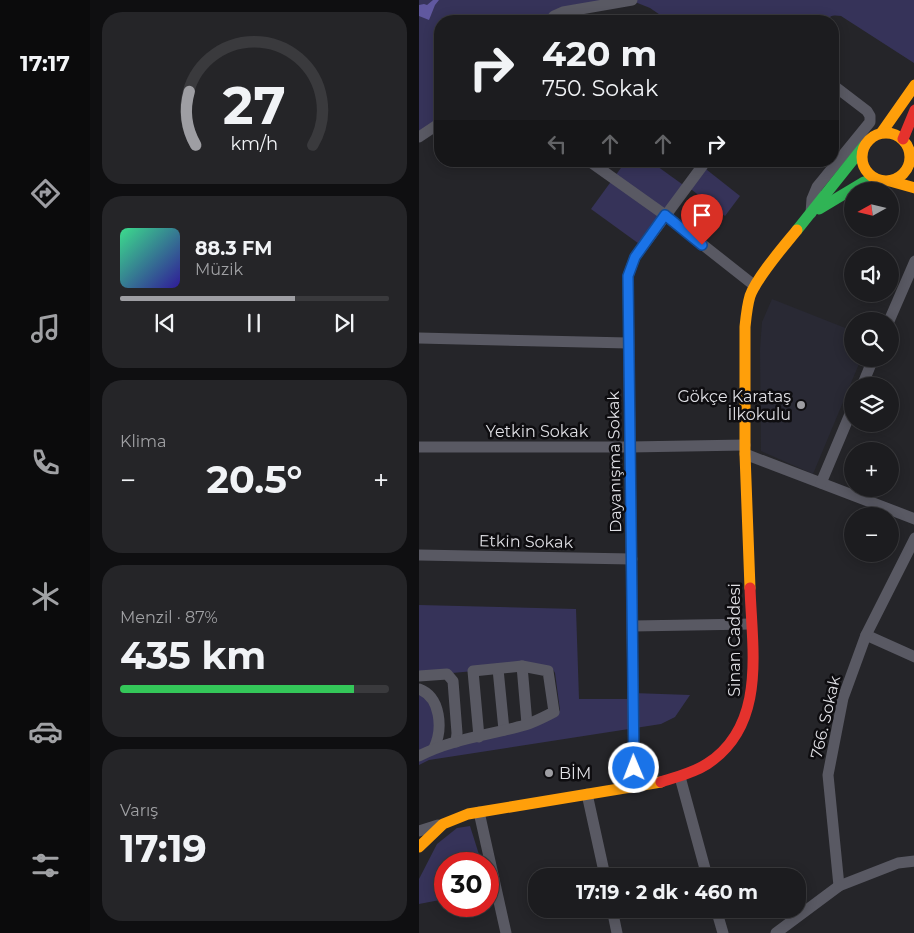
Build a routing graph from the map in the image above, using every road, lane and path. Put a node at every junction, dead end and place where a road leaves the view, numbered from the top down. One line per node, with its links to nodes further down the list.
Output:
1 (632, 0): 2 (street)
2 (557, 15)
3 (914, 85): 7 (main road)
4 (839, 90): 11 (street)
5 (914, 110): 9 (main road)
6 (434, 127): 8 (street)
7 (882, 132): 9 (main road); 10 (main road)
8 (419, 137)
9 (908, 144): 16 (main road)
10 (864, 146): 15 (main road); 18 (main road, Sinan Caddesi)
11 (839, 160)
12 (597, 167): 19 (street)
13 (701, 167): 19 (street, Dayanışma Sokak)
14 (833, 167): 18 (street)
15 (875, 179): 16 (main road); 18 (main road, Sinan Caddesi)
16 (890, 181): 17 (main road)
17 (914, 188)
18 (811, 214): 21 (main road, Sinan Caddesi)
19 (665, 215): 21 (street); 24 (street, Dayanışma Sokak)
20 (914, 261): 22 (street)
21 (755, 286): 28 (main road, Sinan Caddesi)
22 (893, 312)
23 (419, 338): 24 (street)
24 (628, 342): 27 (street, Dayanışma Sokak)
25 (844, 428): 29 (street)
26 (419, 447): 27 (street, Yetkin Sokak)
27 (630, 447): 28 (street, Yetkin Sokak); 33 (street, Dayanışma Sokak)
28 (745, 450): 29 (street); 34 (main road, Sinan Caddesi)
29 (821, 483): 30 (street)
30 (914, 519)
31 (914, 538): 36 (street, 766. Sokak)
32 (419, 555): 33 (street, Etkin Sokak)
33 (632, 559): 35 (street, Dayanışma Sokak)
34 (751, 624): 35 (street); 48 (main road, Sinan Caddesi)
35 (633, 626): 49 (street, Dayanışma Sokak)
36 (866, 635): 37 (street); 58 (street, 766. Sokak)
37 (914, 657)
38 (522, 666): 39 (street); 42 (street); 42 (street)
39 (498, 669): 43 (street); 44 (street)
40 (419, 676): 45 (street)
41 (419, 689): 46 (street)
42 (527, 724): 43 (street)
43 (504, 730): 44 (street)
44 (479, 737): 45 (street)
45 (456, 742): 46 (street)
46 (433, 748): 47 (street)
47 (419, 756)
48 (680, 777): 49 (main road, Sinan Caddesi); 57 (street)
49 (634, 787): 50 (main road, Sinan Caddesi)
50 (587, 794): 51 (main road, Sinan Caddesi); 56 (street)
51 (479, 812): 52 (main road, Sinan Caddesi); 61 (street)
52 (444, 823): 53 (street); 54 (main road, Sinan Caddesi)
53 (419, 831)
54 (419, 847)
55 (914, 861): 58 (street)
56 (603, 868)
57 (705, 868)
58 (839, 886): 64 (street)
59 (614, 918): 62 (street)
60 (719, 918): 63 (street)
61 (506, 933)
62 (617, 933)
63 (723, 933)
64 (776, 933)

